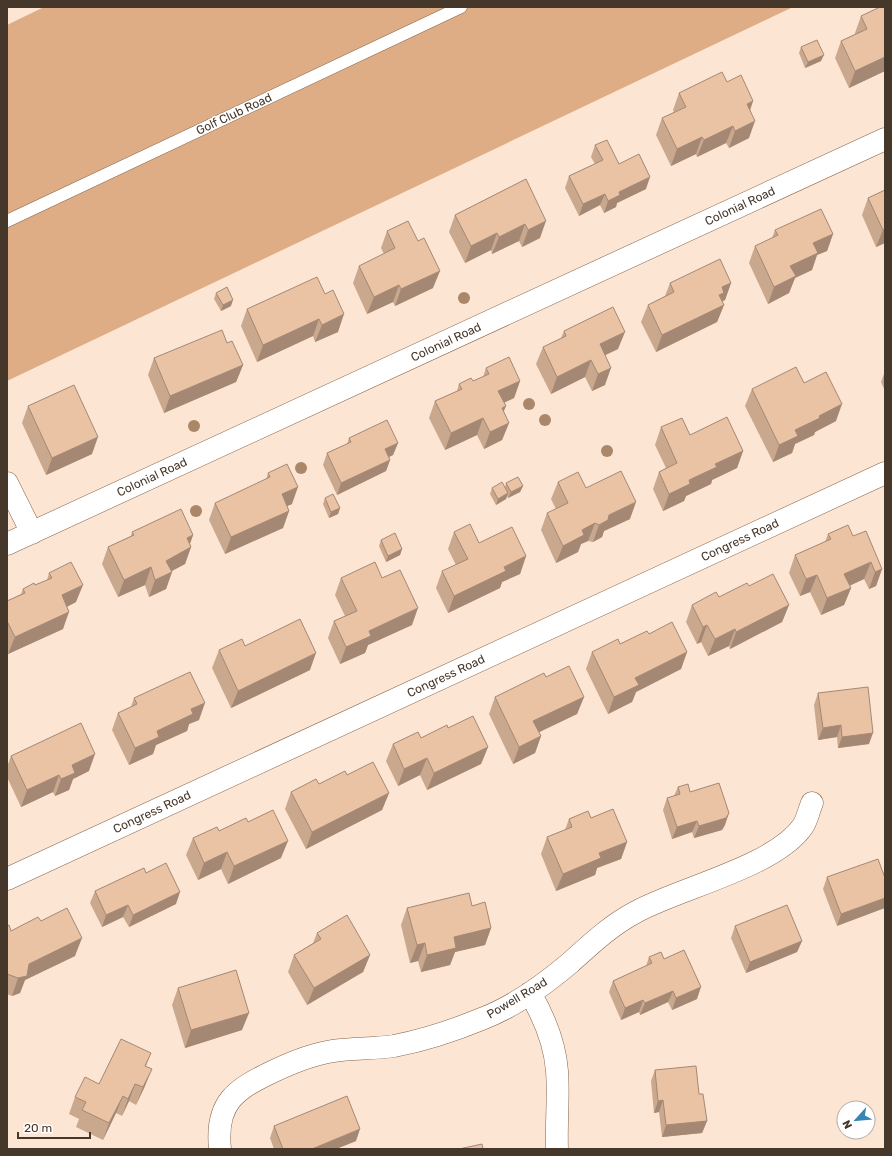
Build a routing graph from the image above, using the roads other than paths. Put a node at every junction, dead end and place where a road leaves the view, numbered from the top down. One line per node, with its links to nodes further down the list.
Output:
1 (461, 7): 3 (lane, Golf Club Road)
2 (885, 139): 6 (street, Colonial Road)
3 (7, 221)
4 (885, 473): 9 (street, Congress Road)
5 (7, 483): 6 (street)
6 (32, 533): 7 (street, Colonial Road)
7 (7, 544)
8 (812, 803): 10 (street, Powell Road)
9 (7, 880)
10 (530, 993): 11 (street, Powell Road); 12 (street)
11 (220, 1149)
12 (557, 1149)

